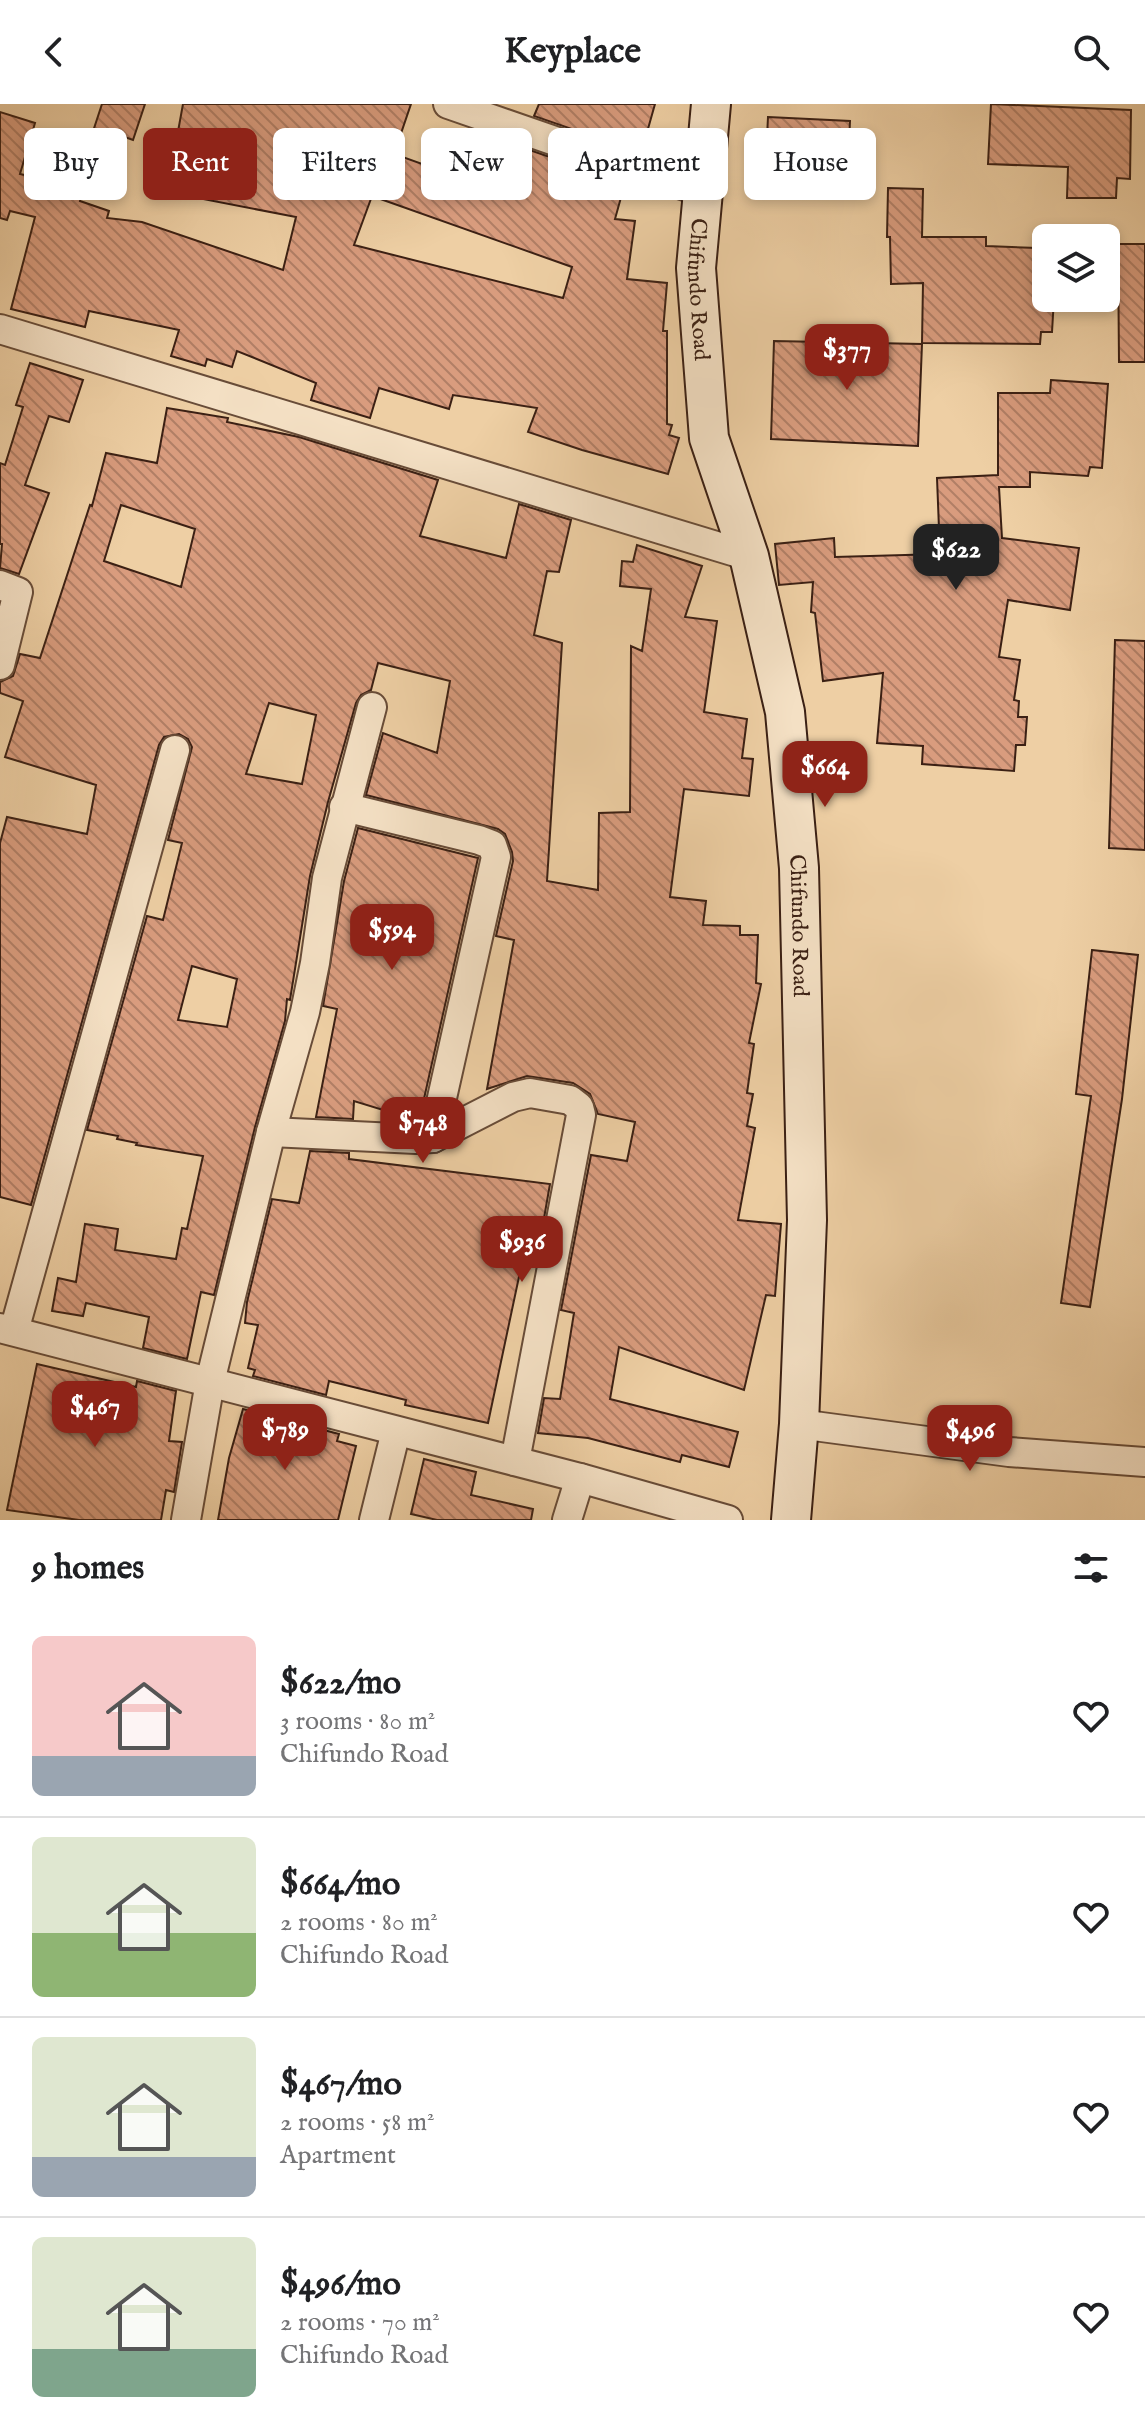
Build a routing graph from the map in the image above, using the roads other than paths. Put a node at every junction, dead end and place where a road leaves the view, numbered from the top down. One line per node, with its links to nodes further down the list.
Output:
1 (448, 104): 4 (street)
2 (711, 104): 3 (street, Chifundo Road)
3 (709, 128)
4 (548, 139)
5 (701, 200): 7 (street, Chifundo Road)
6 (0, 329): 7 (street)
7 (749, 556): 17 (street, Chifundo Road)
8 (0, 585): 9 (street)
9 (0, 665)
10 (372, 707): 12 (street)
11 (175, 750): 15 (street)
12 (344, 807): 13 (street); 14 (street)
13 (271, 1132): 14 (street); 16 (street)
14 (433, 1138): 19 (street)
15 (4, 1332): 16 (street)
16 (210, 1382): 18 (street); 22 (street)
17 (799, 1424): 20 (street); 26 (street, Chifundo Road)
18 (396, 1431): 19 (street); 23 (street)
19 (515, 1461): 21 (street)
20 (1145, 1462)
21 (580, 1478): 24 (street); 25 (street)
22 (186, 1520)
23 (374, 1520)
24 (567, 1520)
25 (728, 1520)
26 (791, 1520)

